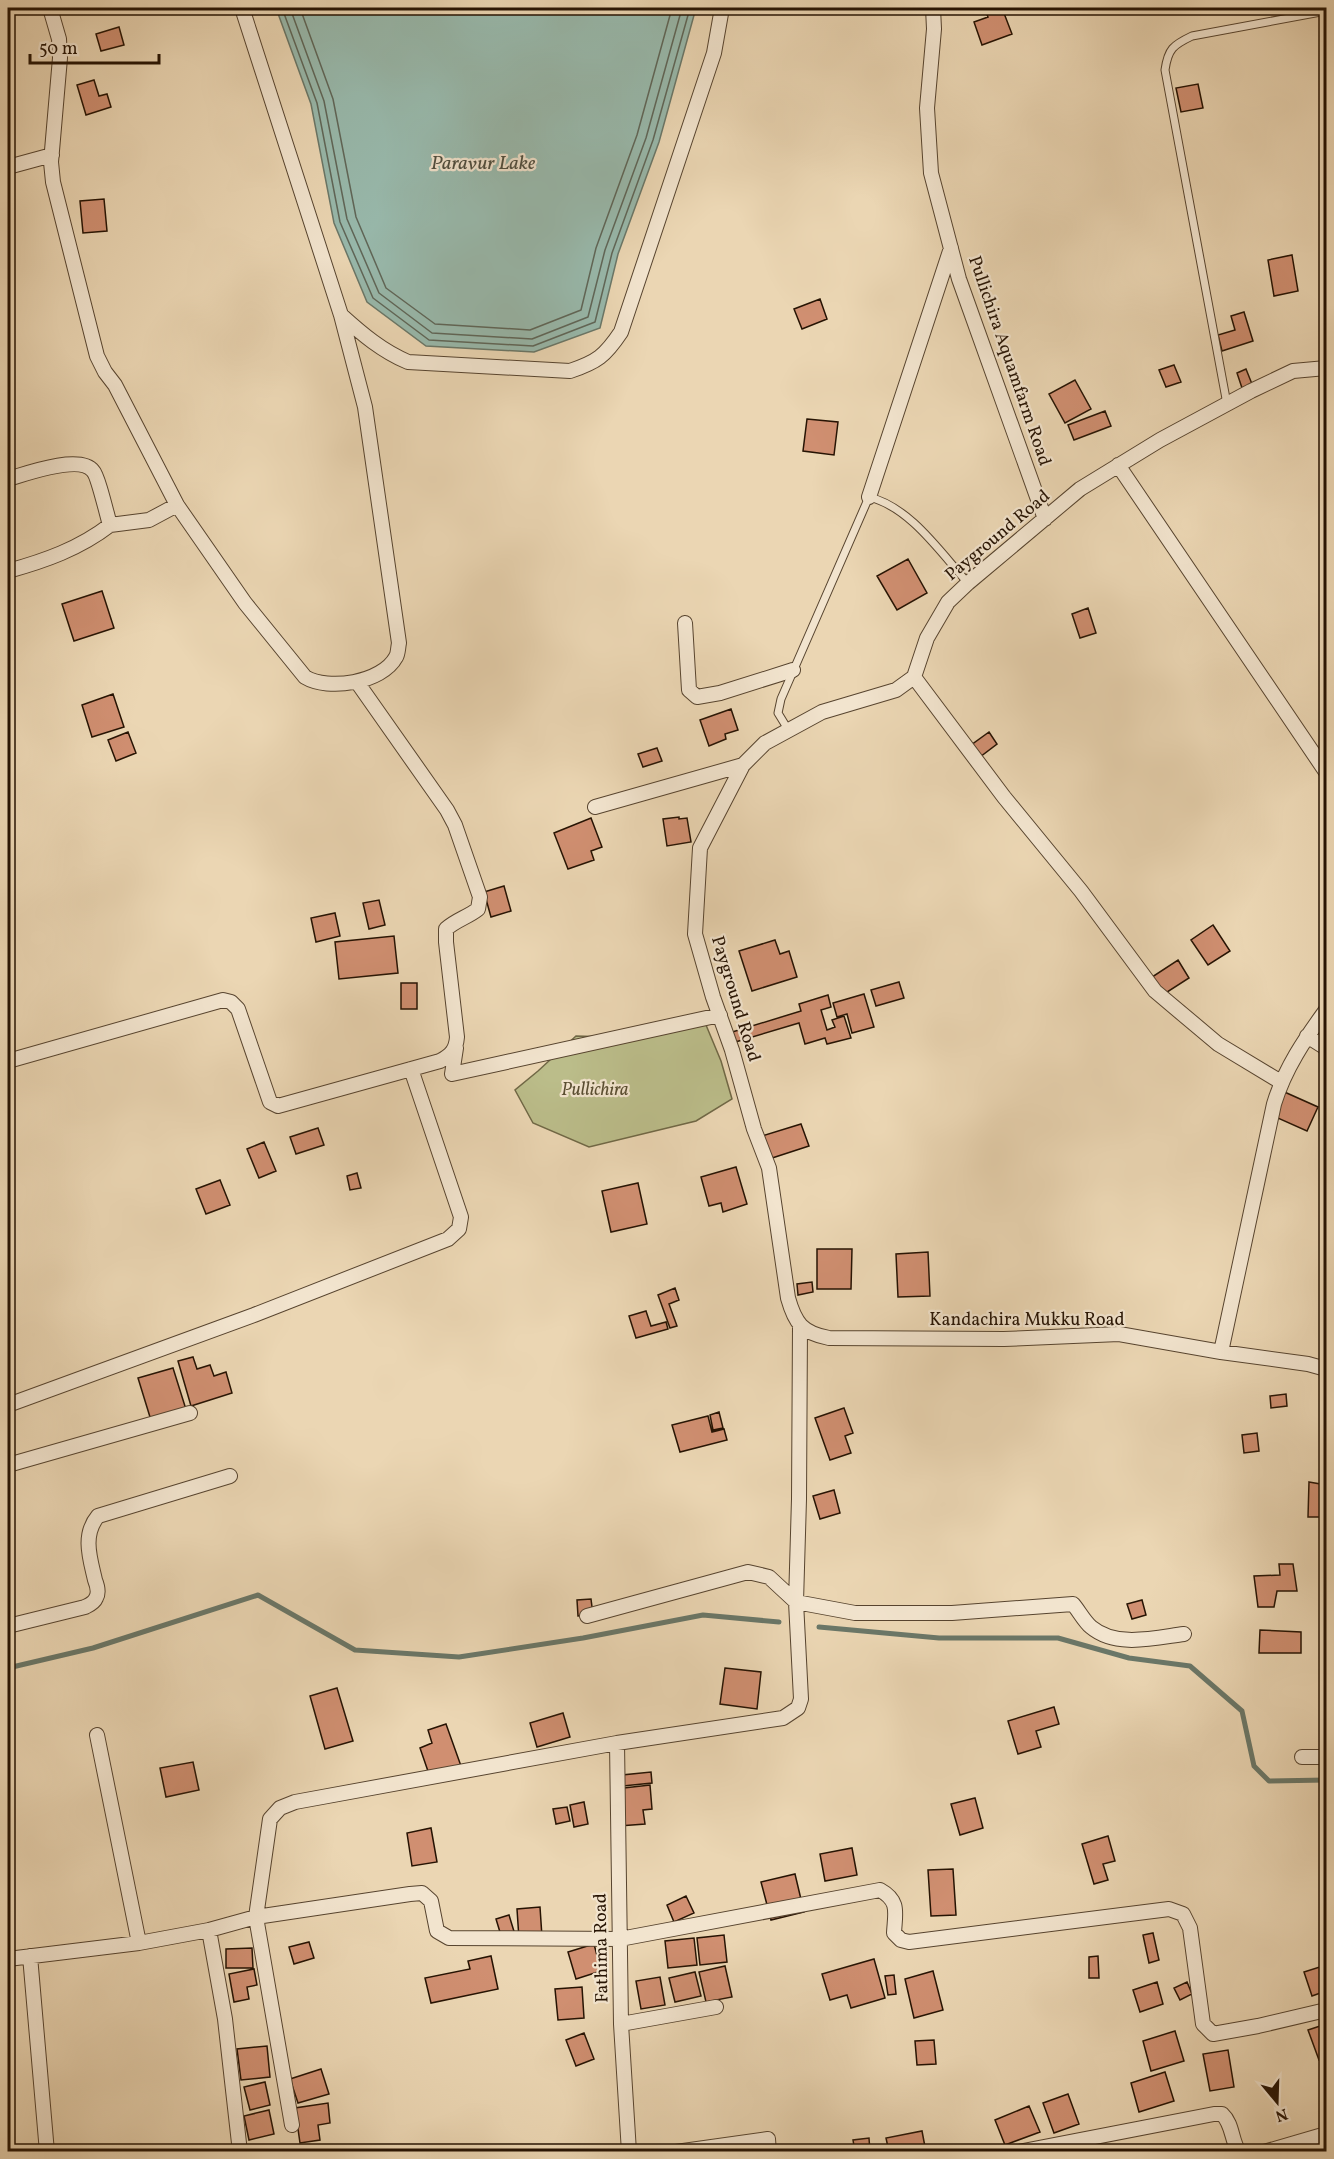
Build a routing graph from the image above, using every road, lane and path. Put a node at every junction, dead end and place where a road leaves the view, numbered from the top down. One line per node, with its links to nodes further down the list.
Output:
1 (50, 8): 6 (street)
2 (242, 8): 9 (street)
3 (722, 8): 9 (street)
4 (933, 8): 8 (street, Pullichira Aquamfarm Road)
5 (1326, 11): 11 (lane)
6 (52, 155): 7 (street); 15 (street)
7 (8, 167)
8 (951, 248): 14 (street, Pullichira Aquamfarm Road); 16 (street, Pullichira Aquamfarm Road)
9 (341, 315): 23 (street)
10 (1326, 368): 11 (street, Payground Road)
11 (1227, 404): 12 (street, Payground Road)
12 (1118, 465): 16 (street, Payground Road); 26 (street)
13 (8, 479): 17 (street)
14 (869, 497): 19 (lane); 21 (lane, Pullichira Aquamfarm Road)
15 (177, 504): 17 (street); 23 (street)
16 (1045, 519): 19 (street, Payground Road)
17 (110, 525): 18 (street)
18 (8, 571)
19 (968, 583): 22 (street, Payground Road)
20 (685, 623): 21 (street)
21 (794, 670): 24 (lane, Pullichira Aquamfarm Road)
22 (914, 676): 24 (street, Payground Road); 35 (street)
23 (357, 682): 31 (street)
24 (789, 731): 25 (street, Payground Road)
25 (743, 765): 27 (street); 29 (street, Payground Road)
26 (1326, 772)
27 (595, 807)
28 (1326, 1010): 30 (street)
29 (720, 1015): 31 (street); 36 (street, Payground Road)
30 (1307, 1036): 32 (street); 35 (street)
31 (456, 1046): 34 (street)
32 (1326, 1048)
33 (8, 1061): 34 (street)
34 (411, 1070): 39 (street)
35 (1281, 1082): 37 (street)
36 (800, 1326): 37 (street, Kandachira Mukku Road); 43 (street)
37 (1221, 1352): 38 (street, Kandachira Mukku Road)
38 (1326, 1369)
39 (8, 1405)
40 (190, 1413): 41 (street)
41 (8, 1465)
42 (230, 1476): 45 (street)
43 (796, 1602): 44 (street); 46 (street); 48 (street)
44 (587, 1616)
45 (8, 1626)
46 (1184, 1634)
47 (97, 1735): 54 (street)
48 (618, 1743): 51 (street); 53 (street, Fathima Road)
49 (1302, 1757): 50 (street)
50 (1326, 1757)
51 (256, 1917): 52 (street); 53 (street); 60 (street)
52 (209, 1930): 54 (street); 63 (street)
53 (620, 1939): 58 (street); 59 (street, Fathima Road)
54 (139, 1943): 55 (street)
55 (30, 1956): 56 (street); 62 (street)
56 (8, 1959)
57 (716, 2007): 59 (street)
58 (1326, 2010)
59 (621, 2024): 64 (street, Fathima Road)
60 (291, 2125)
61 (1326, 2134): 69 (street)
62 (47, 2151)
63 (240, 2151)
64 (629, 2151)
65 (676, 2151): 66 (street)
66 (769, 2151)
67 (1018, 2151): 68 (street)
68 (1239, 2151)
69 (1264, 2151)

